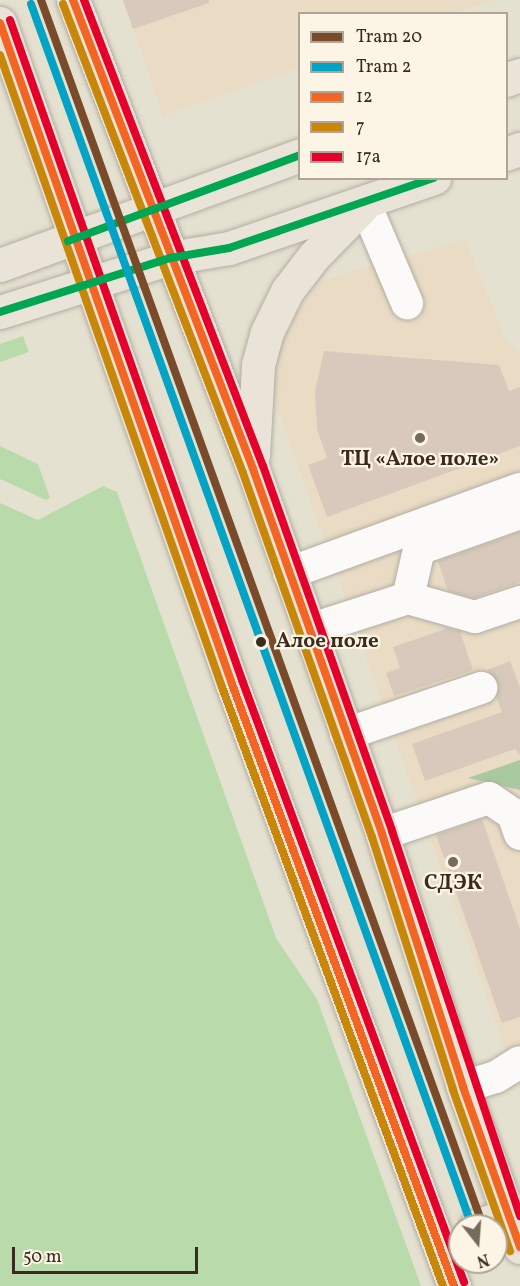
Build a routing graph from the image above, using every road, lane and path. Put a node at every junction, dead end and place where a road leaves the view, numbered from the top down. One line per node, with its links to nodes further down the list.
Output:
1 (73, 0): 6 (main road)
2 (0, 23): 7 (main road)
3 (298, 156): 6 (main road)
4 (429, 180): 5 (main road)
5 (365, 204): 8 (main road); 11 (lane); 13 (main road)
6 (151, 209): 7 (main road); 8 (main road)
7 (78, 237): 9 (main road); 10 (main road)
8 (170, 258): 10 (main road); 13 (main road)
9 (0, 265)
10 (93, 282): 12 (main road); 27 (main road)
11 (407, 303)
12 (0, 312)
13 (253, 469): 16 (main road)
14 (520, 489): 16 (lane)
15 (520, 513): 17 (lane)
16 (289, 573): 19 (main road)
17 (408, 598): 18 (lane); 19 (lane)
18 (520, 602)
19 (309, 630): 21 (main road)
20 (481, 688): 21 (lane)
21 (346, 734): 22 (main road)
22 (382, 834): 23 (lane); 25 (main road)
23 (520, 834)
24 (520, 1062): 25 (lane)
25 (463, 1087): 26 (main road)
26 (514, 1213): 28 (main road)
27 (448, 1232)
28 (520, 1247)

